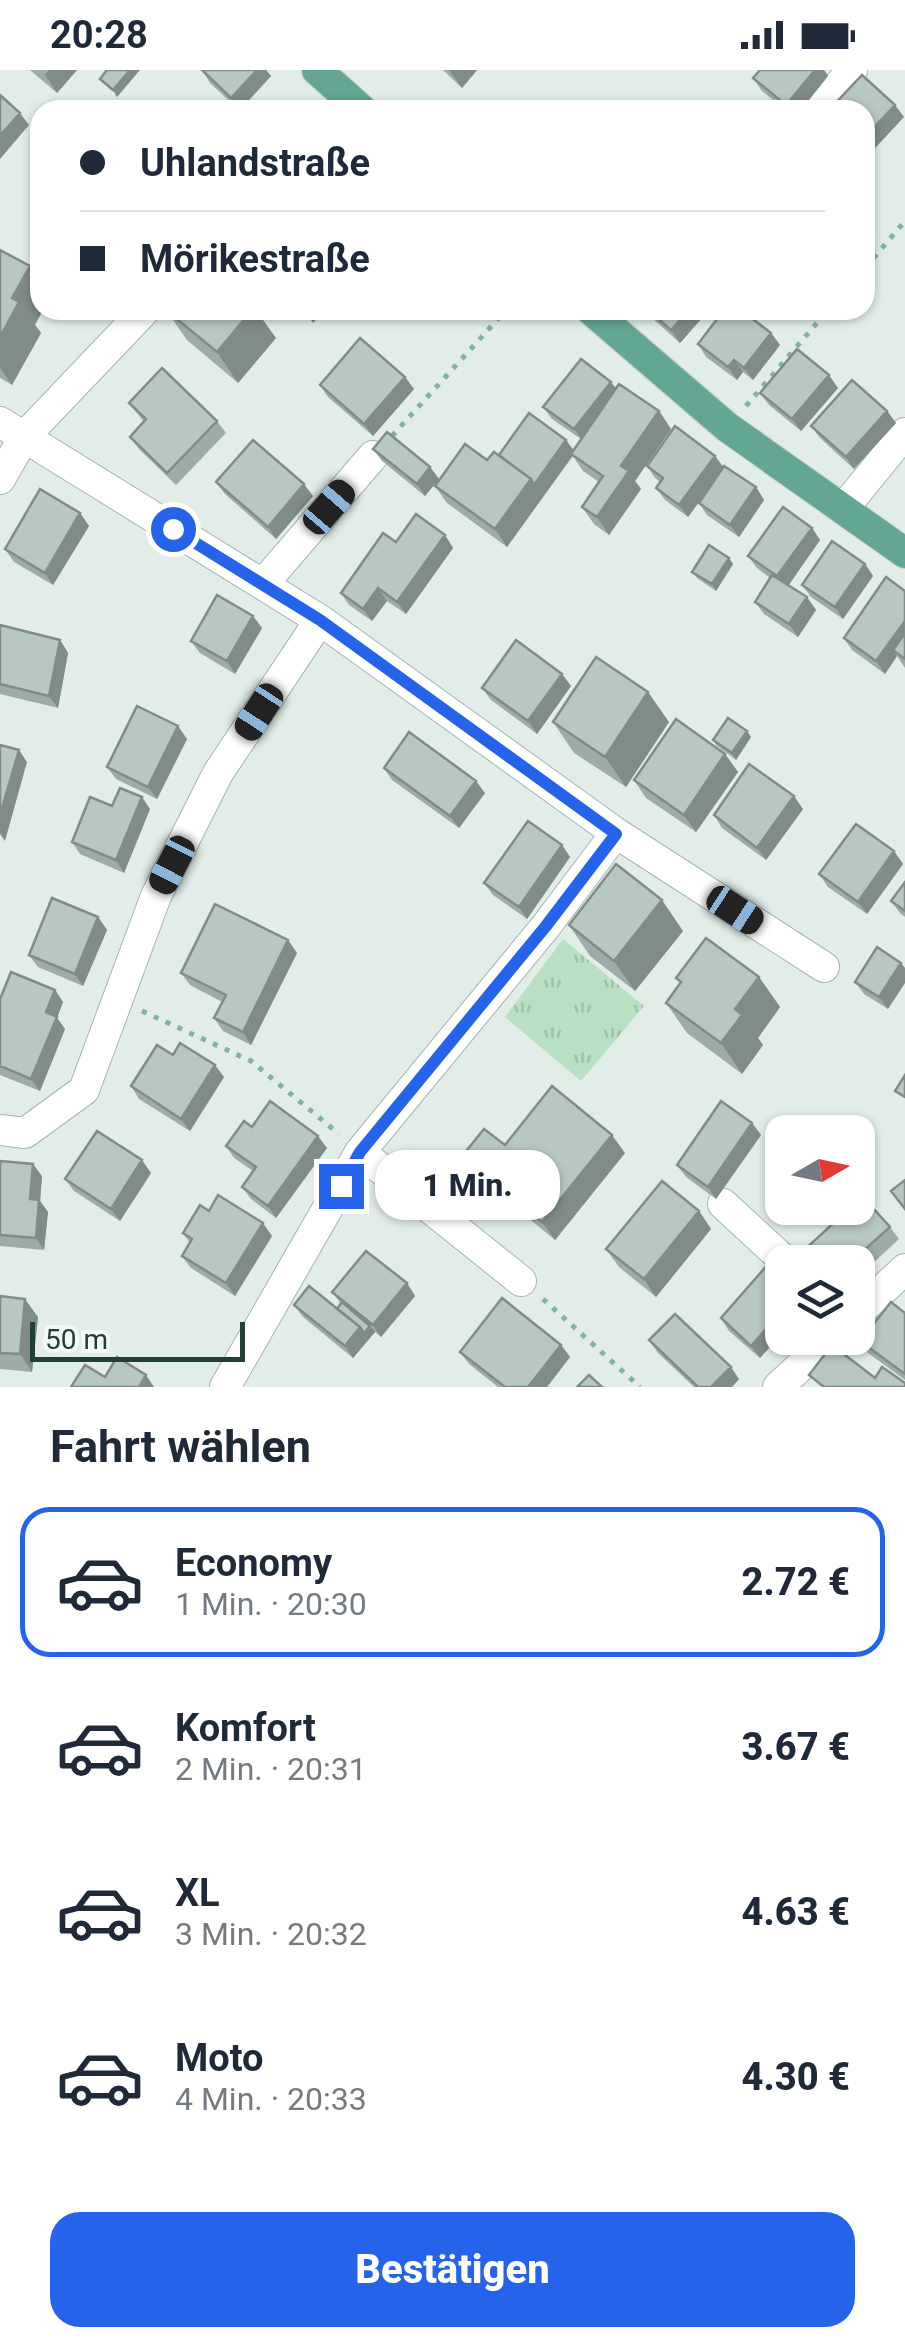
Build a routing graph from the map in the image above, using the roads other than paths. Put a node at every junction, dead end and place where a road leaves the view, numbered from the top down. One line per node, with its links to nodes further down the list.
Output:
1 (317, 70): 3 (main road)
2 (852, 70): 4 (street)
3 (344, 100)
4 (826, 100)
5 (134, 320): 7 (street)
6 (602, 320): 11 (main road)
7 (12, 430): 10 (street); 13 (street)
8 (905, 433): 11 (street)
9 (373, 456): 13 (street)
10 (0, 479)
11 (843, 509): 12 (main road)
12 (905, 553)
13 (262, 584): 14 (street)
14 (320, 620): 15 (street); 17 (street)
15 (616, 834): 16 (street); 18 (street)
16 (824, 967)
17 (0, 1130)
18 (360, 1152): 22 (street); 25 (street)
19 (723, 1204): 20 (street)
20 (768, 1245)
21 (905, 1269): 23 (street)
22 (522, 1281)
23 (875, 1296)
24 (813, 1355): 26 (street)
25 (225, 1387)
26 (778, 1387)

